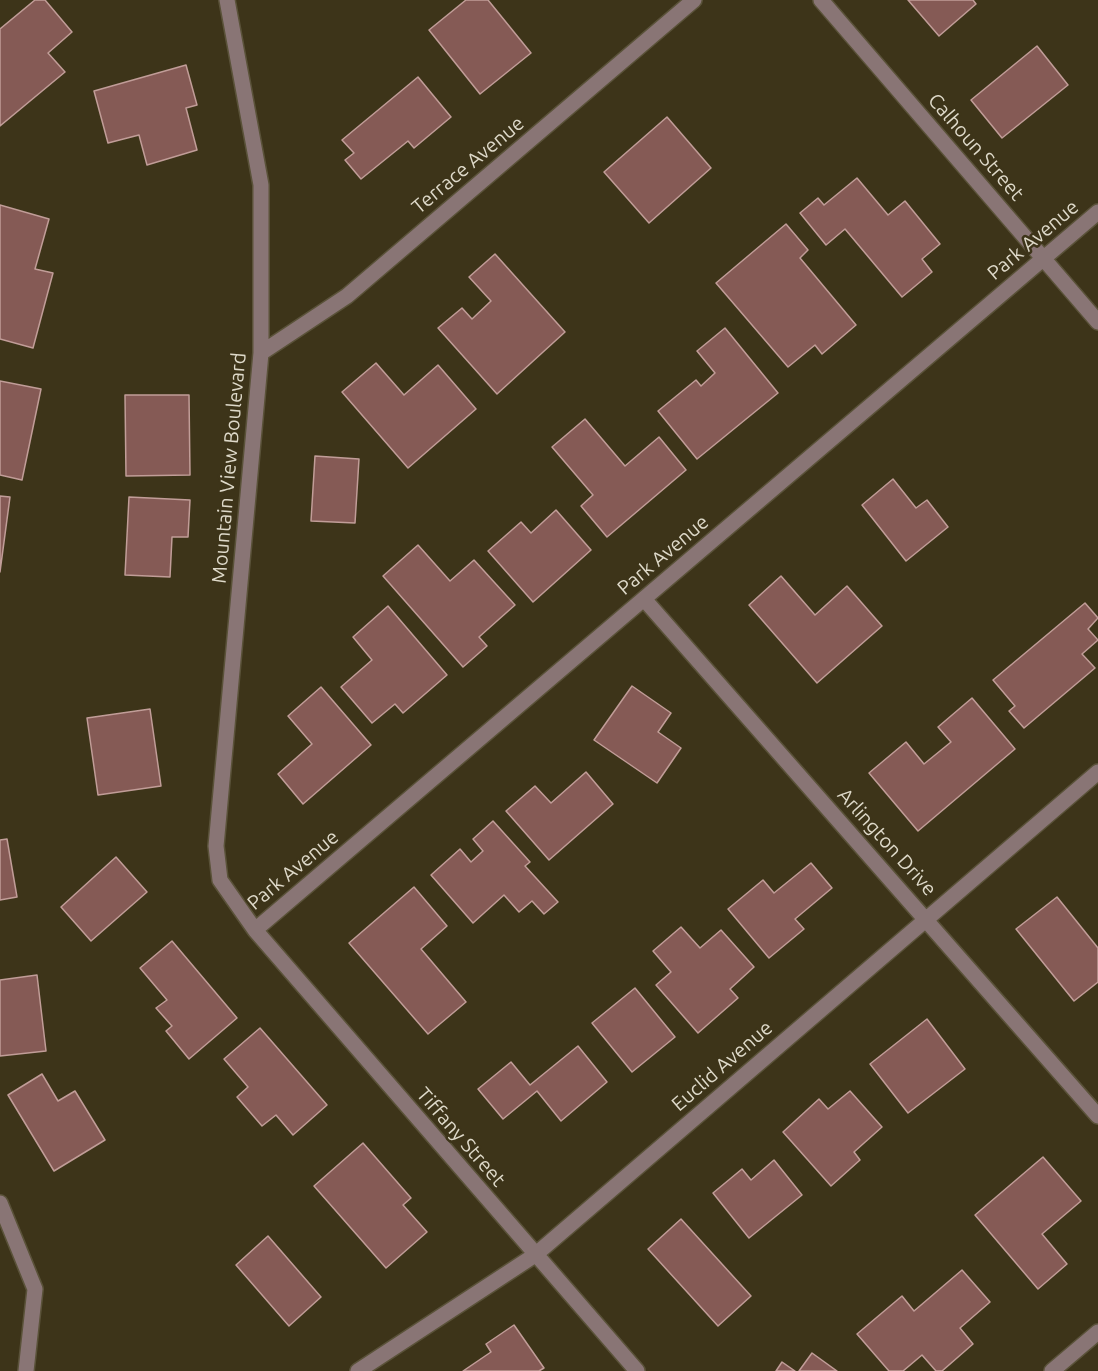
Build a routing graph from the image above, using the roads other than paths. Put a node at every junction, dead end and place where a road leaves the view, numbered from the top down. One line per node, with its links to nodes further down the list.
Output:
1 (227, 0): 7 (street, Mountain View Boulevard)
2 (694, 0): 7 (street, Terrace Avenue)
3 (821, 0): 5 (street, Calhoun Street)
4 (1098, 212): 5 (street, Park Avenue)
5 (1044, 258): 6 (street, Calhoun Street); 8 (street, Park Avenue)
6 (1098, 322)
7 (261, 353): 11 (street, Mountain View Boulevard)
8 (644, 599): 10 (street, Arlington Drive); 11 (street, Park Avenue)
9 (1098, 772): 10 (street, Euclid Avenue)
10 (926, 918): 12 (street, Arlington Drive); 14 (street, Euclid Avenue)
11 (255, 930): 14 (street, Tiffany Street)
12 (1098, 1116)
13 (0, 1203): 16 (street)
14 (535, 1255): 17 (street, Euclid Avenue); 18 (street, Tiffany Street)
15 (1098, 1332): 19 (street)
16 (26, 1371)
17 (358, 1371)
18 (637, 1371)
19 (1052, 1371)

